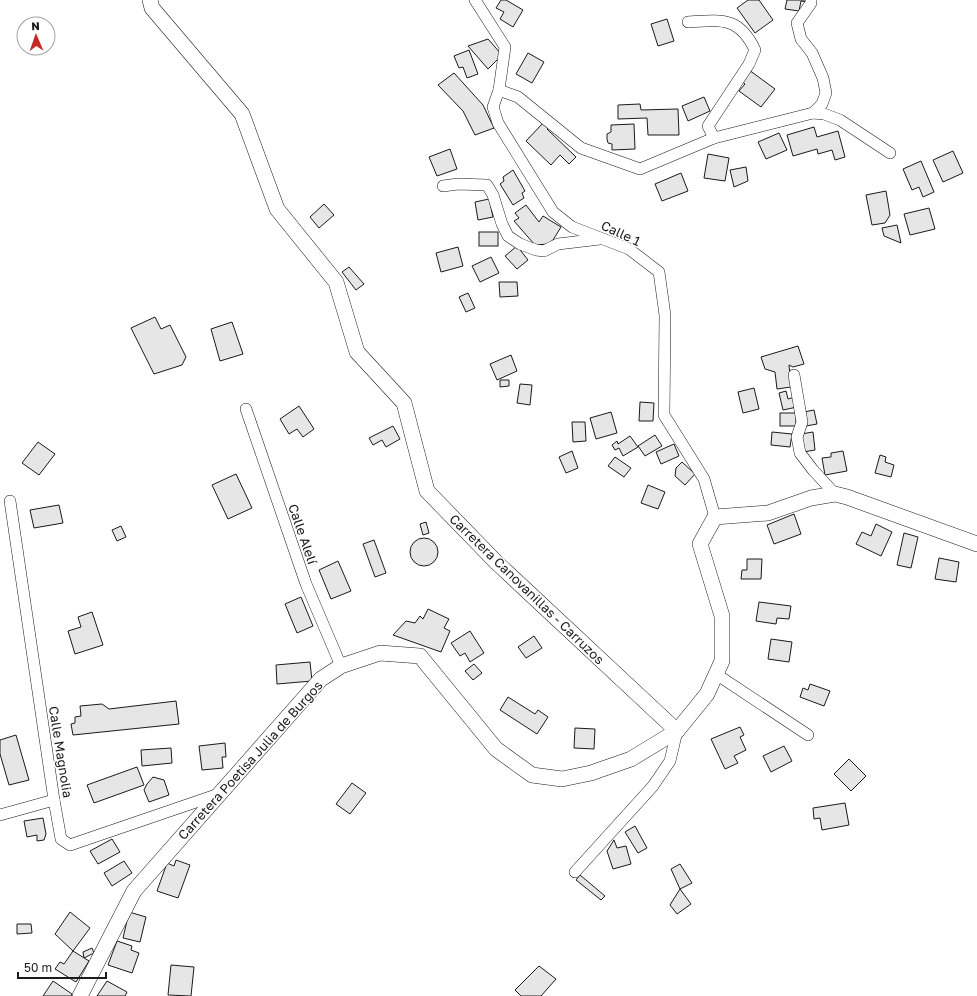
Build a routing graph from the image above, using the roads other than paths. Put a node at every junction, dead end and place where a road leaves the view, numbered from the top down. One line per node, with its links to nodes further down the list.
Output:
1 (150, 0): 19 (street, Carretera Canovanillas - Carruzos)
2 (475, 0): 5 (street, Calle 1)
3 (811, 0): 6 (street)
4 (688, 22): 7 (street)
5 (499, 90): 7 (street); 10 (street, Calle 1)
6 (813, 113): 7 (street); 8 (street)
7 (714, 138)
8 (890, 153)
9 (443, 186): 10 (street)
10 (602, 239): 15 (street, Calle 1)
11 (794, 375): 13 (street)
12 (246, 409): 17 (street, Calle Alelí)
13 (835, 494): 15 (street); 16 (street)
14 (10, 502): 22 (street, Calle Magnolia)
15 (716, 517): 18 (street)
16 (977, 544)
17 (341, 666): 19 (street, Carretera Poetisa Julia de Burgos); 21 (street, Carretera Poetisa Julia de Burgos)
18 (716, 674): 19 (street); 20 (street)
19 (676, 731): 24 (street)
20 (808, 735)
21 (219, 794): 22 (street, Calle Magnolia); 25 (street, Carretera Poetisa Julia de Burgos)
22 (54, 800): 23 (street)
23 (0, 815)
24 (576, 872)
25 (80, 996)

